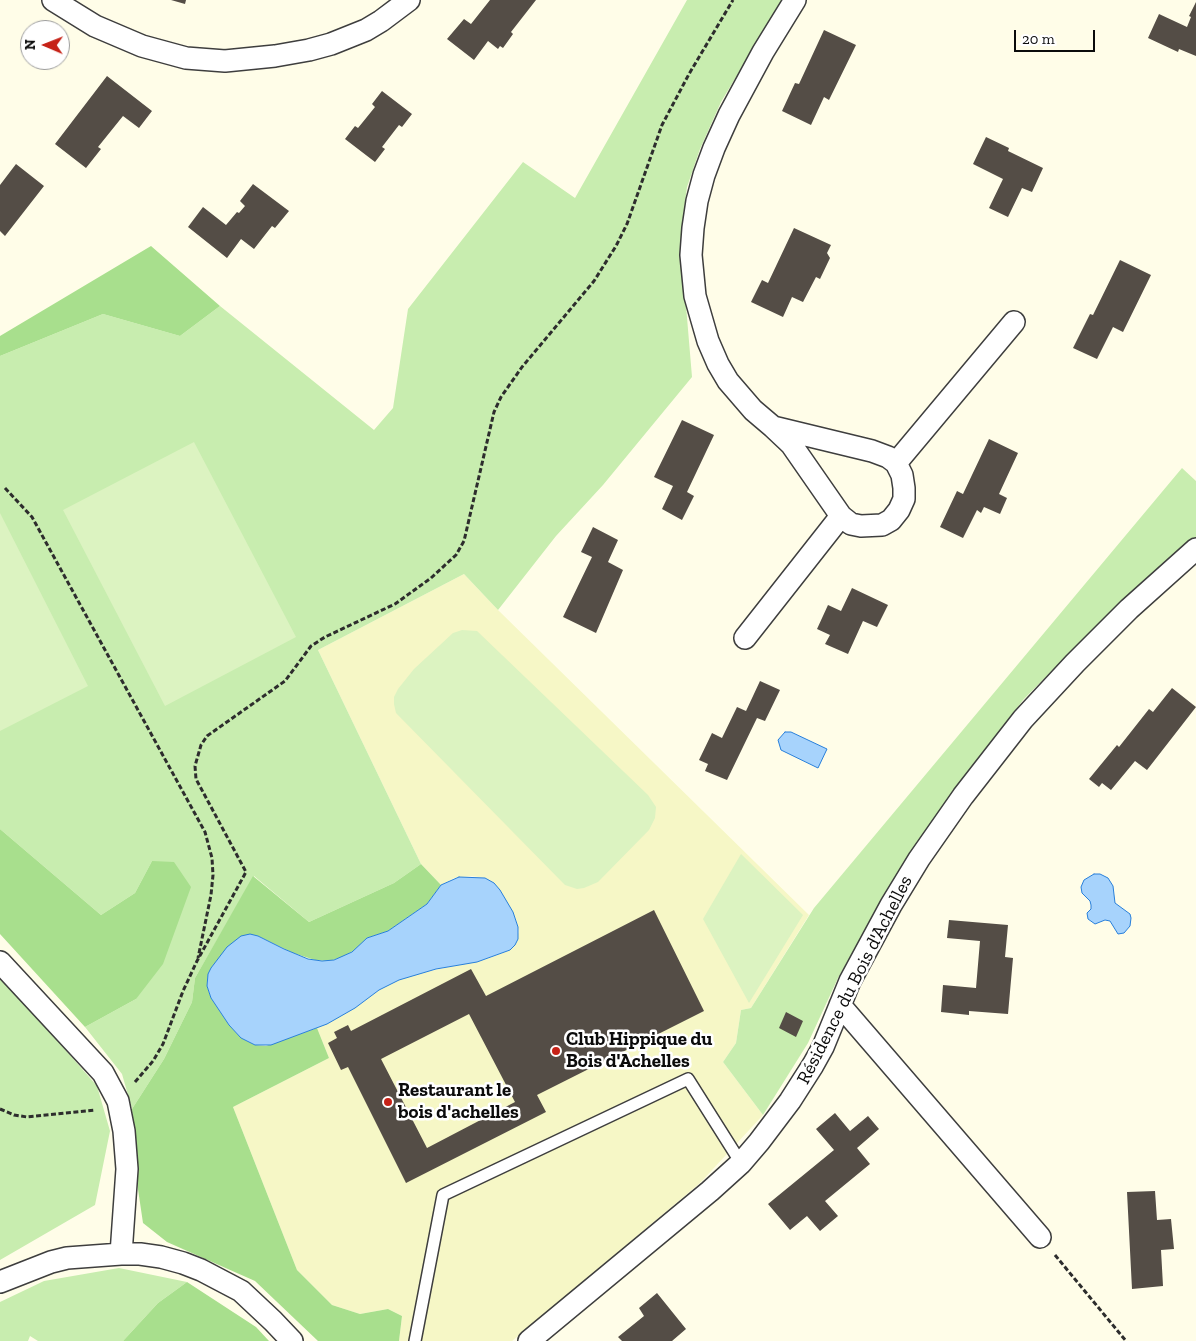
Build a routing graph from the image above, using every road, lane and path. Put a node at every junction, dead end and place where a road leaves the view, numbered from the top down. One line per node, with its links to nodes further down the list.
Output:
1 (52, 0): 2 (street)
2 (409, 0)
3 (733, 0): 13 (path)
4 (795, 0): 6 (street)
5 (1014, 322): 7 (street)
6 (772, 427): 7 (street); 9 (street)
7 (896, 463): 9 (street)
8 (5, 488): 13 (path)
9 (841, 516): 11 (street)
10 (1196, 549): 14 (street, Résidence du Bois d'Achelles)
11 (745, 638)
12 (0, 962): 15 (street)
13 (197, 962): 15 (path)
14 (840, 1005): 17 (street, Résidence du Bois d'Achelles); 18 (street)
15 (118, 1101): 16 (path); 19 (street)
16 (0, 1109)
17 (741, 1162): 22 (lane); 23 (street, Résidence du Bois d'Achelles)
18 (1040, 1237): 24 (path)
19 (121, 1254): 20 (street); 21 (street)
20 (0, 1282)
21 (292, 1341)
22 (415, 1341)
23 (529, 1341)
24 (1126, 1341)

